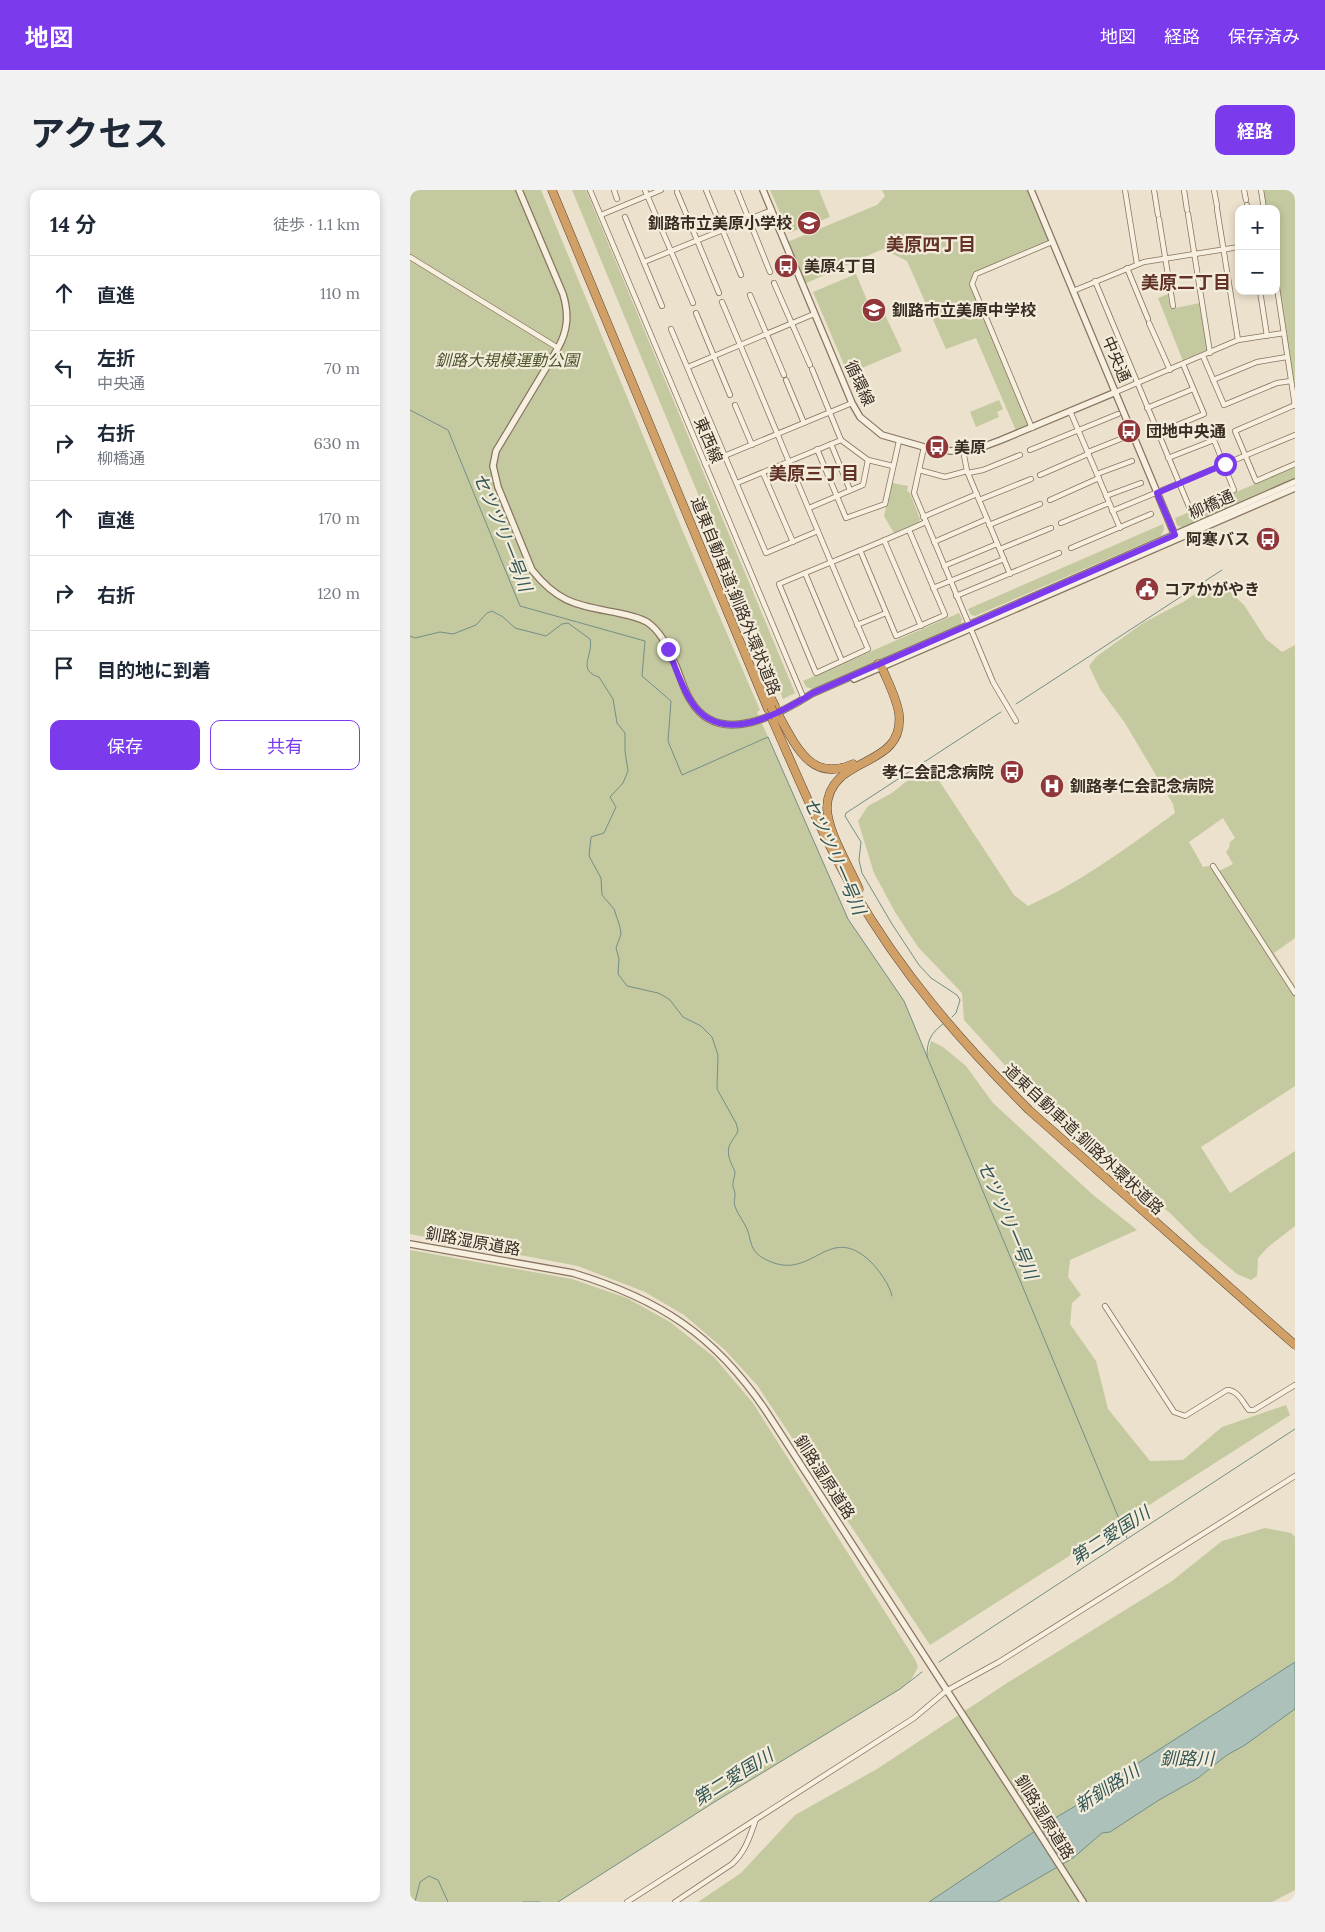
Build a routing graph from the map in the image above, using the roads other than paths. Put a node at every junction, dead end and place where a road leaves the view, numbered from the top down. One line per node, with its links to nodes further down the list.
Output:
1 (519, 190): 61 (street, 柳橋通)
2 (552, 190): 164 (highway, 道東自動車道;釧路外環状道路)
3 (556, 190): 164 (highway, 道東自動車道;釧路外環状道路)
4 (590, 190): 24 (street, 東西線)
5 (614, 190): 20 (street)
6 (645, 190): 19 (street)
7 (661, 190): 19 (street)
8 (706, 190): 27 (street)
9 (737, 190): 26 (street)
10 (763, 190): 23 (street, 循環線)
11 (1031, 190): 29 (street, 中央通)
12 (1126, 190): 37 (street)
13 (1154, 190): 35 (street)
14 (1184, 190): 33 (street)
15 (1214, 190): 31 (street)
16 (1244, 190): 21 (street)
17 (1261, 190): 22 (street)
18 (677, 192): 28 (street)
19 (647, 195): 24 (street); 32 (street)
20 (618, 199)
21 (1246, 205)
22 (1263, 205)
23 (772, 210): 26 (street); 53 (street, 循環線)
24 (601, 215): 105 (street, 東西線)
25 (625, 217): 36 (street)
26 (749, 219): 27 (street); 39 (street)
27 (723, 230): 28 (street); 40 (street)
28 (697, 240): 32 (street); 44 (street)
29 (1052, 242): 43 (street, 中央通); 83 (street)
30 (1235, 248): 31 (street)
31 (1223, 249): 33 (street); 59 (street)
32 (670, 251): 36 (street); 49 (street)
33 (1194, 254): 35 (street); 62 (street)
34 (410, 257): 61 (street)
35 (1165, 258): 37 (street); 51 (street)
36 (644, 262): 50 (street)
37 (1137, 264): 38 (street)
38 (1127, 268): 41 (street); 68 (street)
39 (770, 272)
40 (742, 275)
41 (1095, 281): 43 (street); 71 (street)
42 (774, 283): 54 (street)
43 (1073, 291): 73 (street, 中央通)
44 (718, 293)
45 (750, 295): 57 (street)
46 (1261, 295): 58 (street)
47 (1278, 295): 56 (street)
48 (722, 302): 60 (street)
49 (692, 303)
50 (662, 306)
51 (1173, 306)
52 (696, 313): 63 (street)
53 (814, 314): 54 (street); 75 (street, 循環線)
54 (793, 323): 57 (street); 80 (street)
55 (671, 329): 67 (street)
56 (1284, 333): 58 (street); 65 (street)
57 (767, 334): 60 (street); 82 (street)
58 (1267, 336): 59 (street)
59 (1238, 340): 62 (street)
60 (741, 345): 63 (street); 86 (street)
61 (558, 348): 163 (street, 柳橋通)
62 (1210, 353): 64 (street)
63 (714, 356): 67 (street); 74 (street)
64 (1203, 356): 66 (street); 69 (street)
65 (1287, 357): 69 (street); 70 (street)
66 (1183, 364): 68 (street); 72 (street)
67 (688, 367): 99 (street)
68 (1170, 370): 71 (street)
69 (1213, 380): 70 (street)
70 (1291, 380): 77 (street)
71 (1137, 383): 73 (street); 78 (street)
72 (1193, 389): 78 (street); 85 (street)
73 (1116, 392): 79 (street, 循環線); 87 (street, 中央通)
74 (730, 396)
75 (852, 404): 80 (street); 90 (street, 循環線)
76 (735, 406): 92 (street)
77 (1295, 406): 100 (street)
78 (1147, 408): 85 (street)
79 (1070, 411): 83 (street, 循環線); 84 (street)
80 (830, 412): 82 (street); 89 (street)
81 (1118, 414): 84 (street)
82 (804, 423): 86 (street)
83 (1032, 428): 95 (street, 循環線)
84 (1078, 430): 96 (street); 97 (street)
85 (1158, 433): 101 (street)
86 (778, 434): 92 (street); 103 (street)
87 (1133, 434): 97 (street); 121 (street, 中央通)
88 (1295, 435): 100 (street)
89 (841, 440): 91 (street); 102 (street)
90 (899, 441): 93 (street, 循環線); 108 (street)
91 (831, 444): 94 (street); 120 (street)
92 (752, 445): 99 (street)
93 (924, 448): 95 (street, 循環線); 109 (street)
94 (817, 449): 103 (street); 123 (street)
95 (963, 450): 111 (street)
96 (1030, 450)
97 (1088, 453): 112 (street); 113 (street)
98 (1020, 455): 111 (street)
99 (726, 456): 105 (street); 116 (street)
100 (1245, 456): 106 (street); 107 (street)
101 (1168, 458): 106 (street); 118 (street)
102 (868, 460): 108 (street); 120 (street)
103 (789, 461): 110 (street); 129 (street)
104 (1132, 461): 113 (street)
105 (705, 464): 163 (street, 東西線)
106 (1225, 464): 118 (street); 118 (street)
107 (1295, 464)
108 (893, 466): 123 (street)
109 (919, 470): 111 (street); 132 (street)
110 (763, 472): 116 (street); 143 (street)
111 (967, 472): 122 (street)
112 (1040, 475)
113 (1098, 476): 124 (street); 126 (street)
114 (1031, 479): 125 (street)
115 (1295, 482): 141 (street, 柳橋通)
116 (737, 483): 143 (street)
117 (1141, 483): 124 (street)
118 (1179, 483): 121 (street)
119 (1295, 488): 141 (street, 柳橋通)
120 (850, 490): 123 (street)
121 (1157, 493): 130 (street); 141 (street, 中央通)
122 (977, 494): 125 (street); 132 (street)
123 (837, 496): 129 (street)
124 (1106, 496): 127 (street)
125 (979, 500): 133 (street)
126 (1050, 500)
127 (1109, 503): 130 (street); 135 (street)
128 (1040, 504): 136 (street)
129 (808, 508): 140 (street)
130 (1112, 511): 138 (street)
131 (1151, 514): 138 (street)
132 (923, 517): 134 (street)
133 (987, 519): 136 (street); 144 (street)
134 (926, 522): 139 (street); 144 (street)
135 (1061, 524)
136 (990, 525): 145 (street)
137 (1051, 528): 145 (street)
138 (1120, 528): 146 (street)
139 (909, 530): 142 (street); 155 (street)
140 (818, 531): 143 (street); 150 (street)
141 (1176, 537): 160 (street, 柳橋通)
142 (884, 540): 147 (street); 159 (street)
143 (793, 542)
144 (934, 542): 151 (street)
145 (998, 546): 149 (street); 151 (street)
146 (1071, 548)
147 (860, 550): 150 (street); 157 (street)
148 (1059, 553): 153 (street)
149 (1004, 559): 153 (street); 154 (street)
150 (831, 562): 152 (street); 158 (street)
151 (944, 566): 154 (street)
152 (805, 573): 161 (street); 161 (street)
153 (1010, 574): 156 (street)
154 (950, 581): 155 (street); 156 (street)
155 (933, 588): 159 (street)
156 (956, 596): 160 (street)
157 (886, 613): 158 (street); 159 (street)
158 (857, 625): 161 (street)
159 (921, 626)
160 (970, 627): 162 (street, 柳橋通); 166 (street)
161 (842, 661)
162 (879, 667): 163 (street, 柳橋通); 165 (highway); 168 (highway)
163 (804, 699)
164 (771, 707): 165 (highway, 道東自動車道;釧路外環状道路, bridge)
165 (776, 718): 168 (highway, 道東自動車道;釧路外環状道路); 173 (highway, 道東自動車道;釧路外環状道路)
166 (1016, 721)
167 (1213, 866): 169 (street)
168 (859, 889): 172 (highway, 道東自動車道;釧路外環状道路)
169 (1295, 993)
170 (410, 1244): 176 (street, 釧路湿原道路)
171 (1104, 1306): 174 (street)
172 (1295, 1340)
173 (1295, 1346)
174 (1295, 1385)
175 (1295, 1476): 176 (street)
176 (948, 1692): 177 (street); 180 (street, 釧路湿原道路)
177 (756, 1819): 178 (street); 179 (street)
178 (628, 1902)
179 (675, 1902)
180 (1082, 1902)

